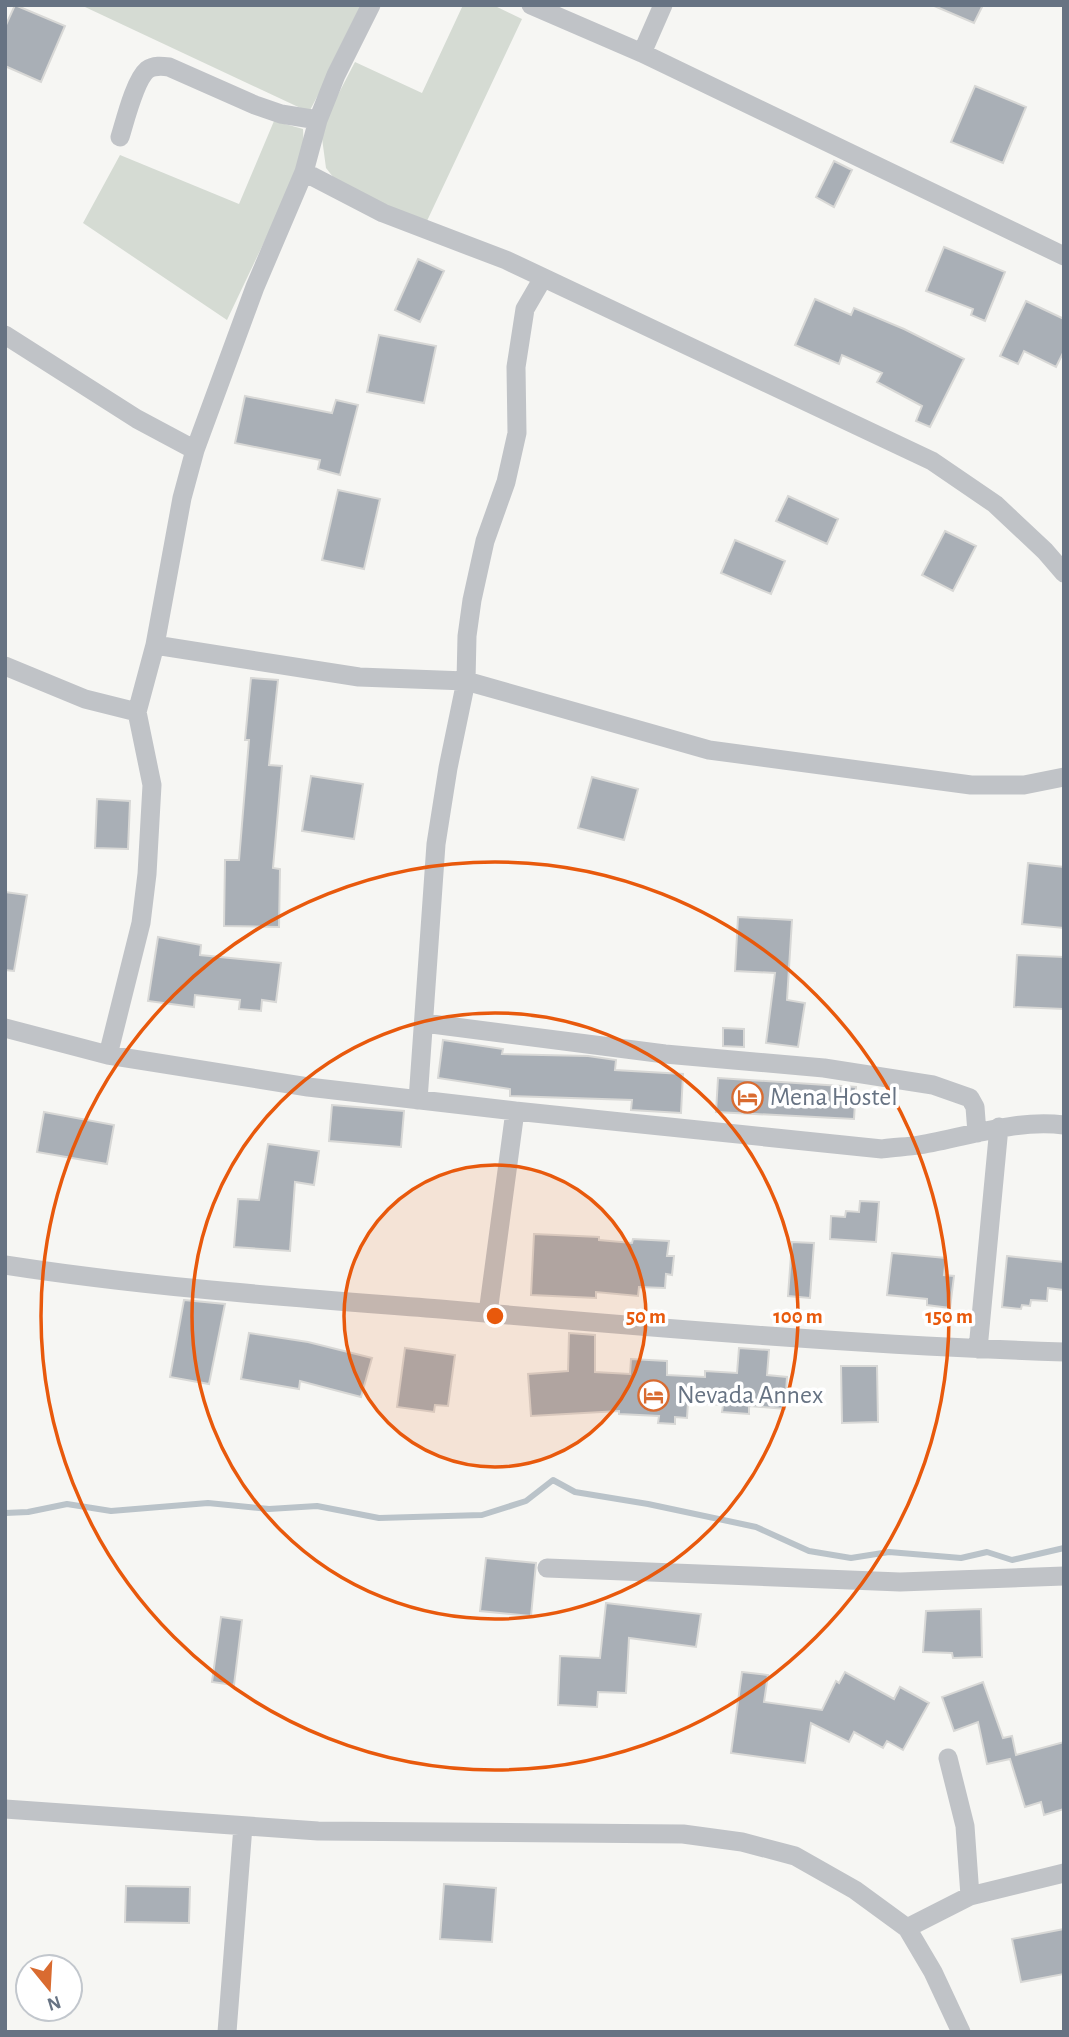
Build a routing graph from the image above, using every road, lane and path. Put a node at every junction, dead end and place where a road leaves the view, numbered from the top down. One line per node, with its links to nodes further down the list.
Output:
1 (371, 5): 5 (street)
2 (531, 5): 4 (street)
3 (663, 5): 4 (street)
4 (642, 53): 8 (street)
5 (318, 120): 6 (street); 7 (street)
6 (120, 137)
7 (304, 172): 9 (street); 11 (street)
8 (1064, 256)
9 (543, 278): 12 (street); 15 (street)
10 (5, 335): 11 (street)
11 (195, 450): 13 (street)
12 (1064, 573)
13 (155, 645): 15 (street); 16 (street)
14 (5, 666): 16 (street)
15 (466, 681): 17 (street); 18 (street)
16 (137, 712): 20 (street)
17 (1064, 777)
18 (424, 1023): 21 (street); 25 (street)
19 (5, 1028): 20 (street)
20 (108, 1055): 21 (street)
21 (418, 1100): 22 (street)
22 (515, 1111): 25 (street); 27 (street)
23 (1064, 1125): 24 (street)
24 (999, 1127): 25 (street); 28 (street)
25 (976, 1133)
26 (5, 1265): 27 (street)
27 (488, 1313): 28 (street)
28 (978, 1349): 29 (street)
29 (1064, 1352)
30 (547, 1568): 31 (street)
31 (1064, 1576)
32 (948, 1758): 36 (street)
33 (5, 1809): 34 (street)
34 (243, 1826): 37 (street); 38 (street)
35 (1064, 1873): 36 (street)
36 (970, 1896): 37 (street)
37 (907, 1928): 39 (street)
38 (227, 2032)
39 (961, 2032)

